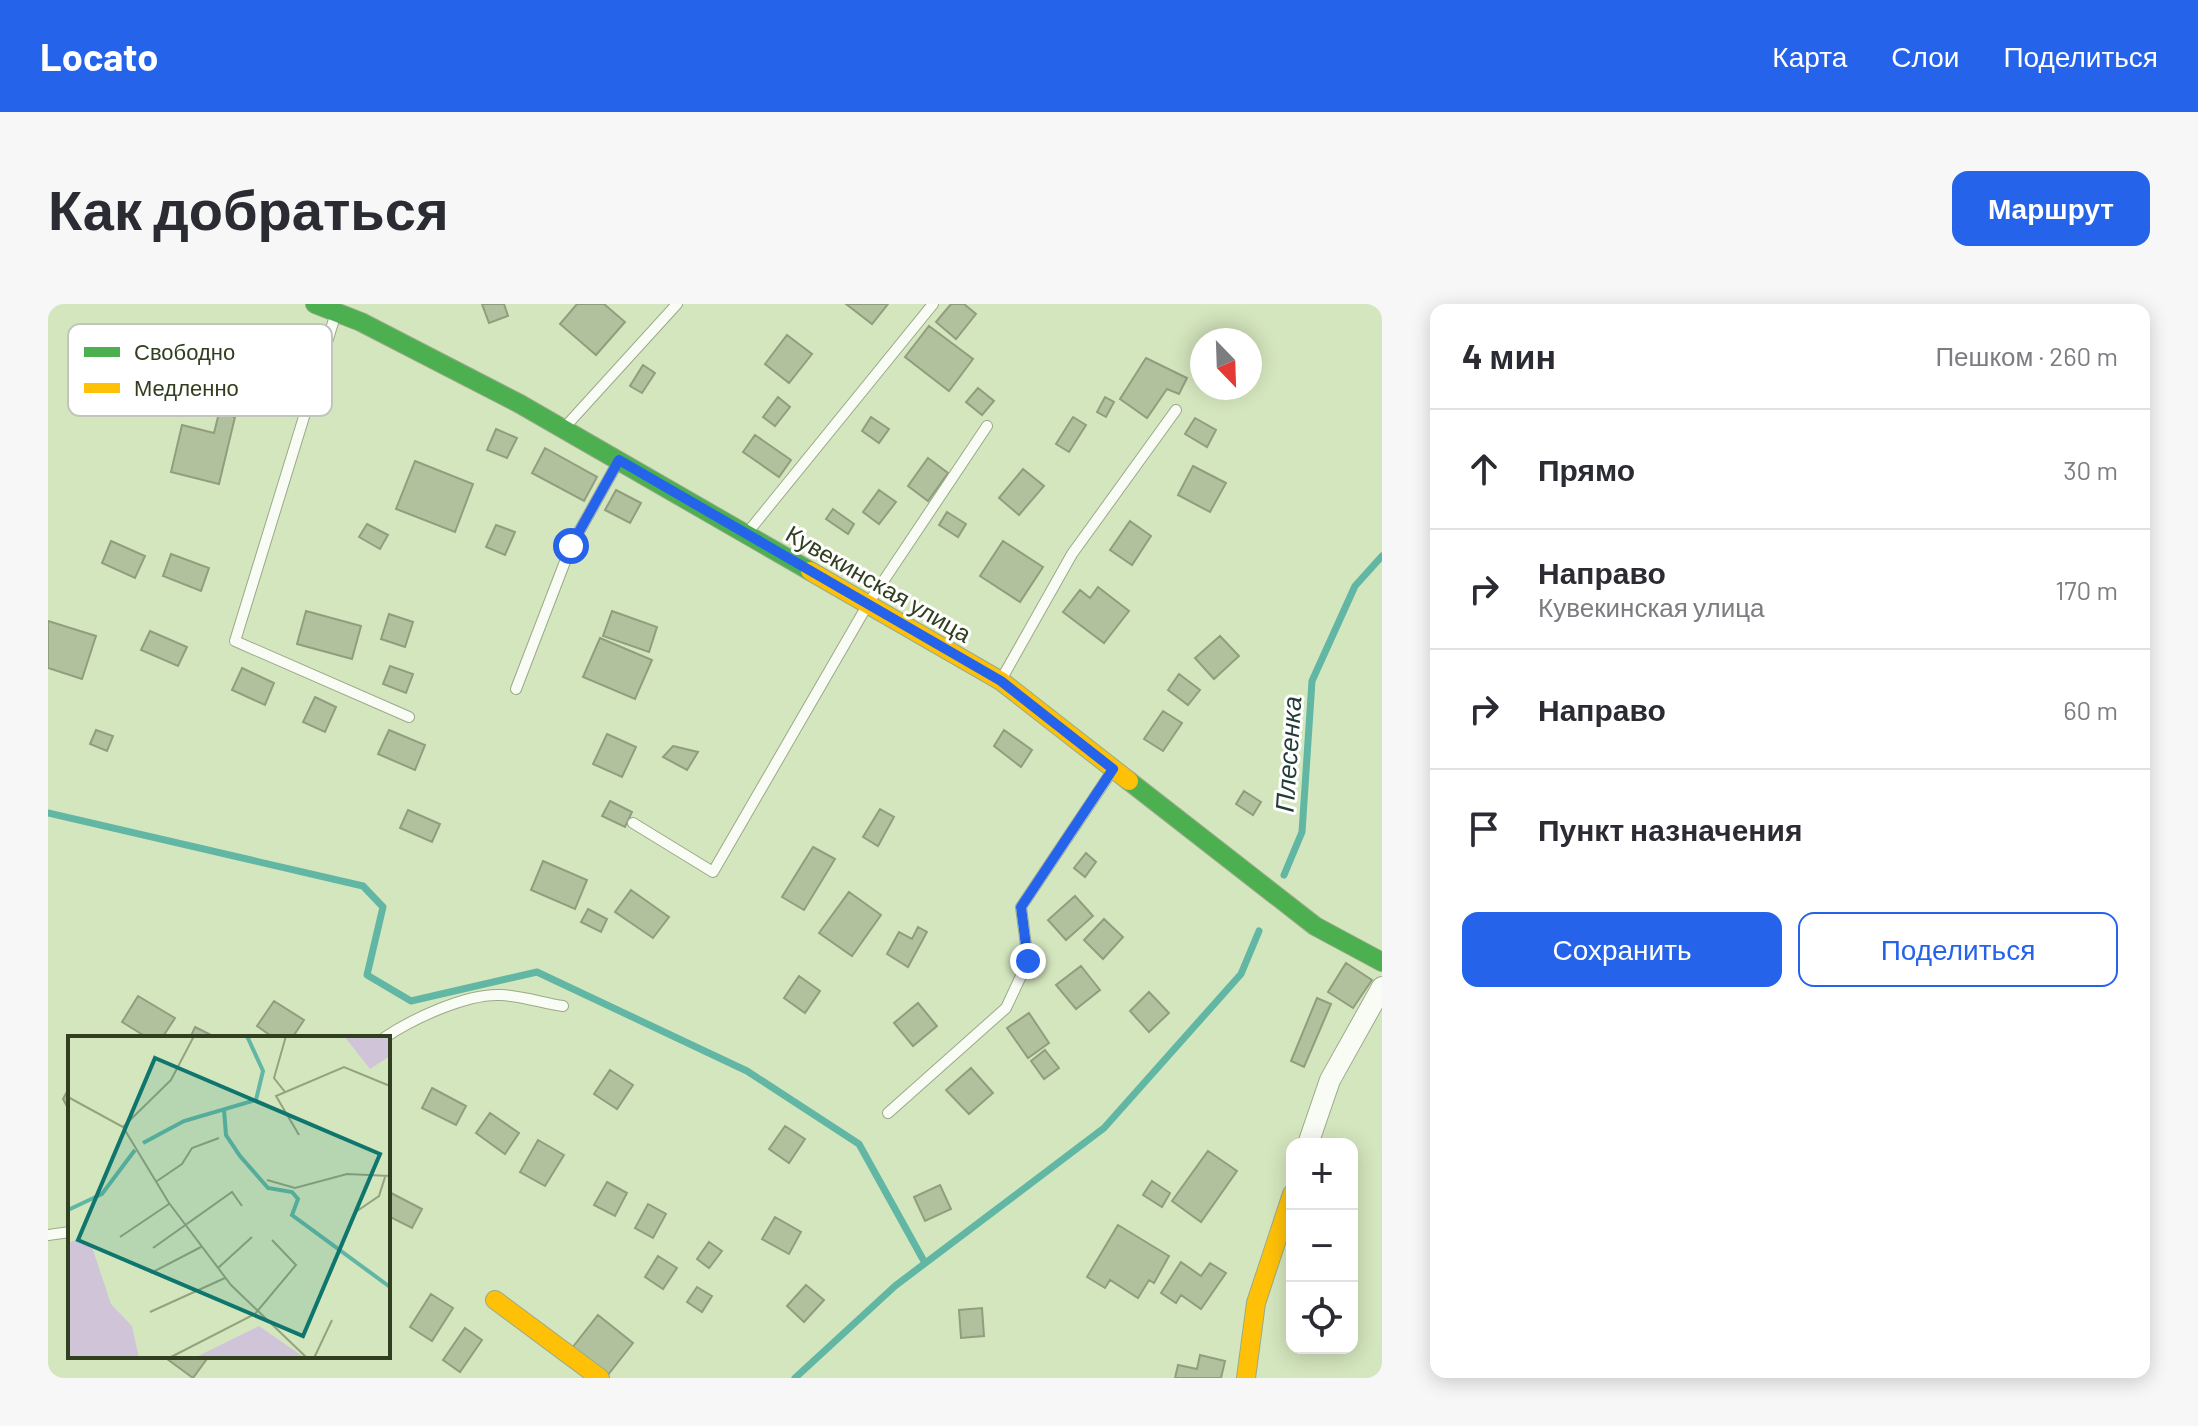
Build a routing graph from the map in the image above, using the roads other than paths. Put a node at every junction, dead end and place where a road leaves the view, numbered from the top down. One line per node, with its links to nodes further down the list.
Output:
1 (315, 304): 4 (street, Кувекинская улица)
2 (677, 304): 9 (lane)
3 (933, 304): 11 (lane)
4 (339, 308): 5 (lane); 9 (street, Кувекинская улица)
5 (332, 330)
6 (1176, 410): 13 (lane)
7 (305, 416): 15 (lane)
8 (987, 426): 12 (lane)
9 (563, 428): 10 (street, Кувекинская улица)
10 (619, 460): 11 (street, Кувекинская улица); 14 (lane)
11 (747, 534): 12 (street, Кувекинская улица)
12 (868, 604): 13 (street, Кувекинская улица); 17 (lane)
13 (1001, 681): 16 (street, Кувекинская улица)
14 (516, 689)
15 (409, 717)
16 (1113, 769): 18 (street, Кувекинская улица); 22 (lane)
17 (633, 823)
18 (1382, 962)
19 (1382, 987): 23 (street)
20 (563, 1006): 21 (lane)
21 (387, 1036)
22 (888, 1113)
23 (1310, 1138)
24 (1287, 1210): 29 (street)
25 (68, 1232): 26 (lane)
26 (48, 1235)
27 (495, 1300): 28 (street)
28 (600, 1378)
29 (1246, 1378)

